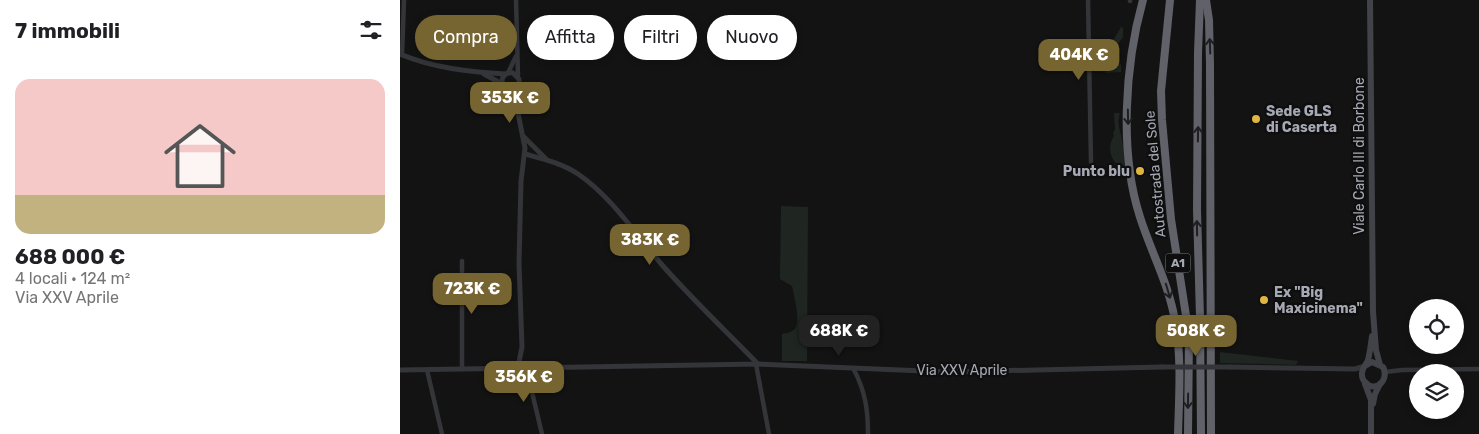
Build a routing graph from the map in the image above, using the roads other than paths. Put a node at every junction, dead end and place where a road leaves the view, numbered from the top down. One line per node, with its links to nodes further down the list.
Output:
1 (404, 0): 10 (street)
2 (516, 0): 9 (street)
3 (1088, 0): 23 (street)
4 (1143, 0): 45 (highway, one-way to 45)
5 (1170, 0): 46 (highway, Autostrada del Sole / A1, one-way to 46)
6 (1200, 0): 47 (highway, A1, one-way to 6)
7 (1206, 0): 48 (highway, one-way to 7)
8 (1370, 0): 25 (main road, Viale Carlo III di Borbone)
9 (516, 15)
10 (401, 54): 13 (street)
11 (517, 54): 15 (street)
12 (514, 60): 14 (street)
13 (482, 72): 14 (street); 16 (street)
14 (507, 73): 15 (street); 16 (street)
15 (518, 76): 17 (street)
16 (502, 84): 18 (street)
17 (517, 87): 18 (street); 19 (street)
18 (509, 90): 19 (street)
19 (517, 108): 20 (street)
20 (523, 135): 21 (street); 22 (street)
21 (525, 154): 22 (street); 29 (street)
22 (547, 160): 26 (street)
23 (1091, 162)
24 (462, 261): 32 (street)
25 (1373, 312): 27 (main road, Viale Carlo III di Borbone); 28 (main road, Viale Carlo III di Borbone)
26 (757, 364): 30 (street, Via XXV Aprile); 31 (street, Via XXV Aprile); 43 (street)
27 (1380, 365): 28 (main road); 37 (main road, Viale Carlo III di Borbone)
28 (1365, 366): 33 (street, Via XXV Aprile); 38 (main road, Viale Carlo III di Borbone)
29 (518, 367): 30 (street, Via XXV Aprile); 32 (street, Via XXV Aprile)
30 (526, 367): 42 (street)
31 (853, 368): 33 (street, Via XXV Aprile, bridge); 44 (street)
32 (462, 369): 36 (street, Via XXV Aprile)
33 (1344, 369): 38 (street, Via XXV Aprile)
34 (1479, 369): 37 (street)
35 (400, 370): 36 (street, Via XXV Aprile)
36 (427, 370): 41 (street)
37 (1385, 372): 39 (main road, Viale Carlo III di Borbone)
38 (1364, 381): 39 (main road); 40 (main road, Viale Carlo III di Borbone)
39 (1380, 384): 40 (main road, Viale Carlo III di Borbone)
40 (1371, 422): 49 (main road, Viale Carlo III di Borbone)
41 (442, 434)
42 (542, 434)
43 (768, 434)
44 (868, 434)
45 (1178, 434)
46 (1188, 434)
47 (1200, 434)
48 (1211, 434)
49 (1371, 434)

